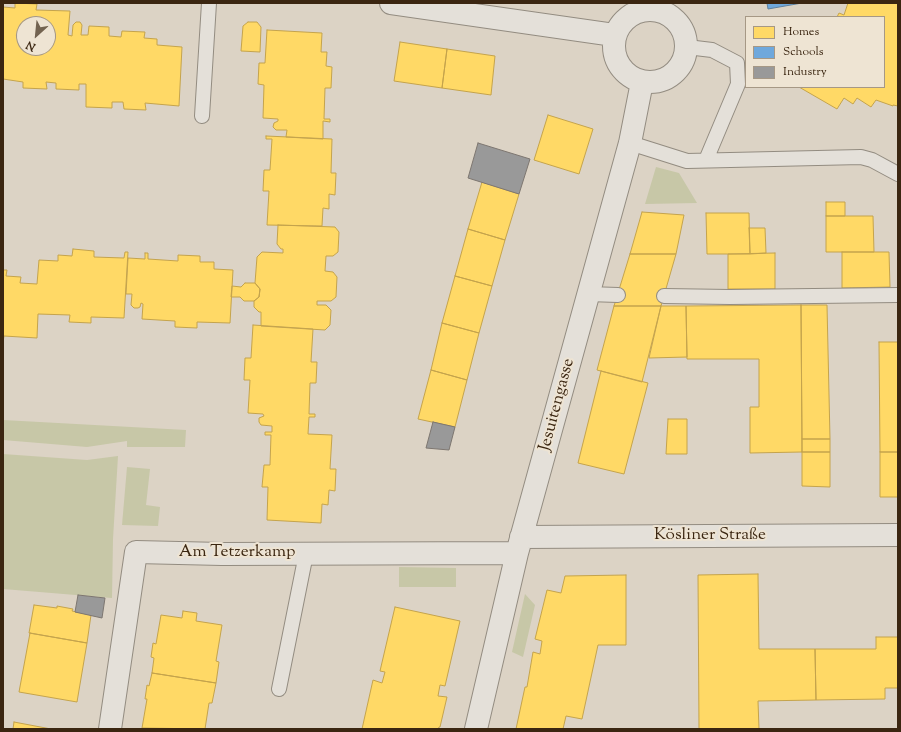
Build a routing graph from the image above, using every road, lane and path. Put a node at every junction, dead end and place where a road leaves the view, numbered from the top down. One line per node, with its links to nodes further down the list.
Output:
1 (209, 3): 7 (lane)
2 (391, 3): 4 (street)
3 (668, 8): 4 (street); 5 (street)
4 (614, 35): 6 (street)
5 (687, 47): 6 (street); 9 (lane)
6 (642, 82): 8 (street, Jesuitengasse)
7 (202, 116)
8 (630, 143): 9 (lane); 11 (street, Jesuitengasse)
9 (706, 160): 10 (lane)
10 (898, 174)
11 (588, 294): 12 (lane); 16 (street, Jesuitengasse)
12 (618, 295)
13 (898, 295): 14 (lane)
14 (664, 296)
15 (898, 535): 16 (street, Kösliner Straße)
16 (519, 545): 17 (street, Am Tetzerkamp); 20 (street, Jesuitengasse)
17 (306, 554): 18 (lane); 19 (street, Am Tetzerkamp)
18 (279, 689)
19 (110, 729)
20 (476, 729)

